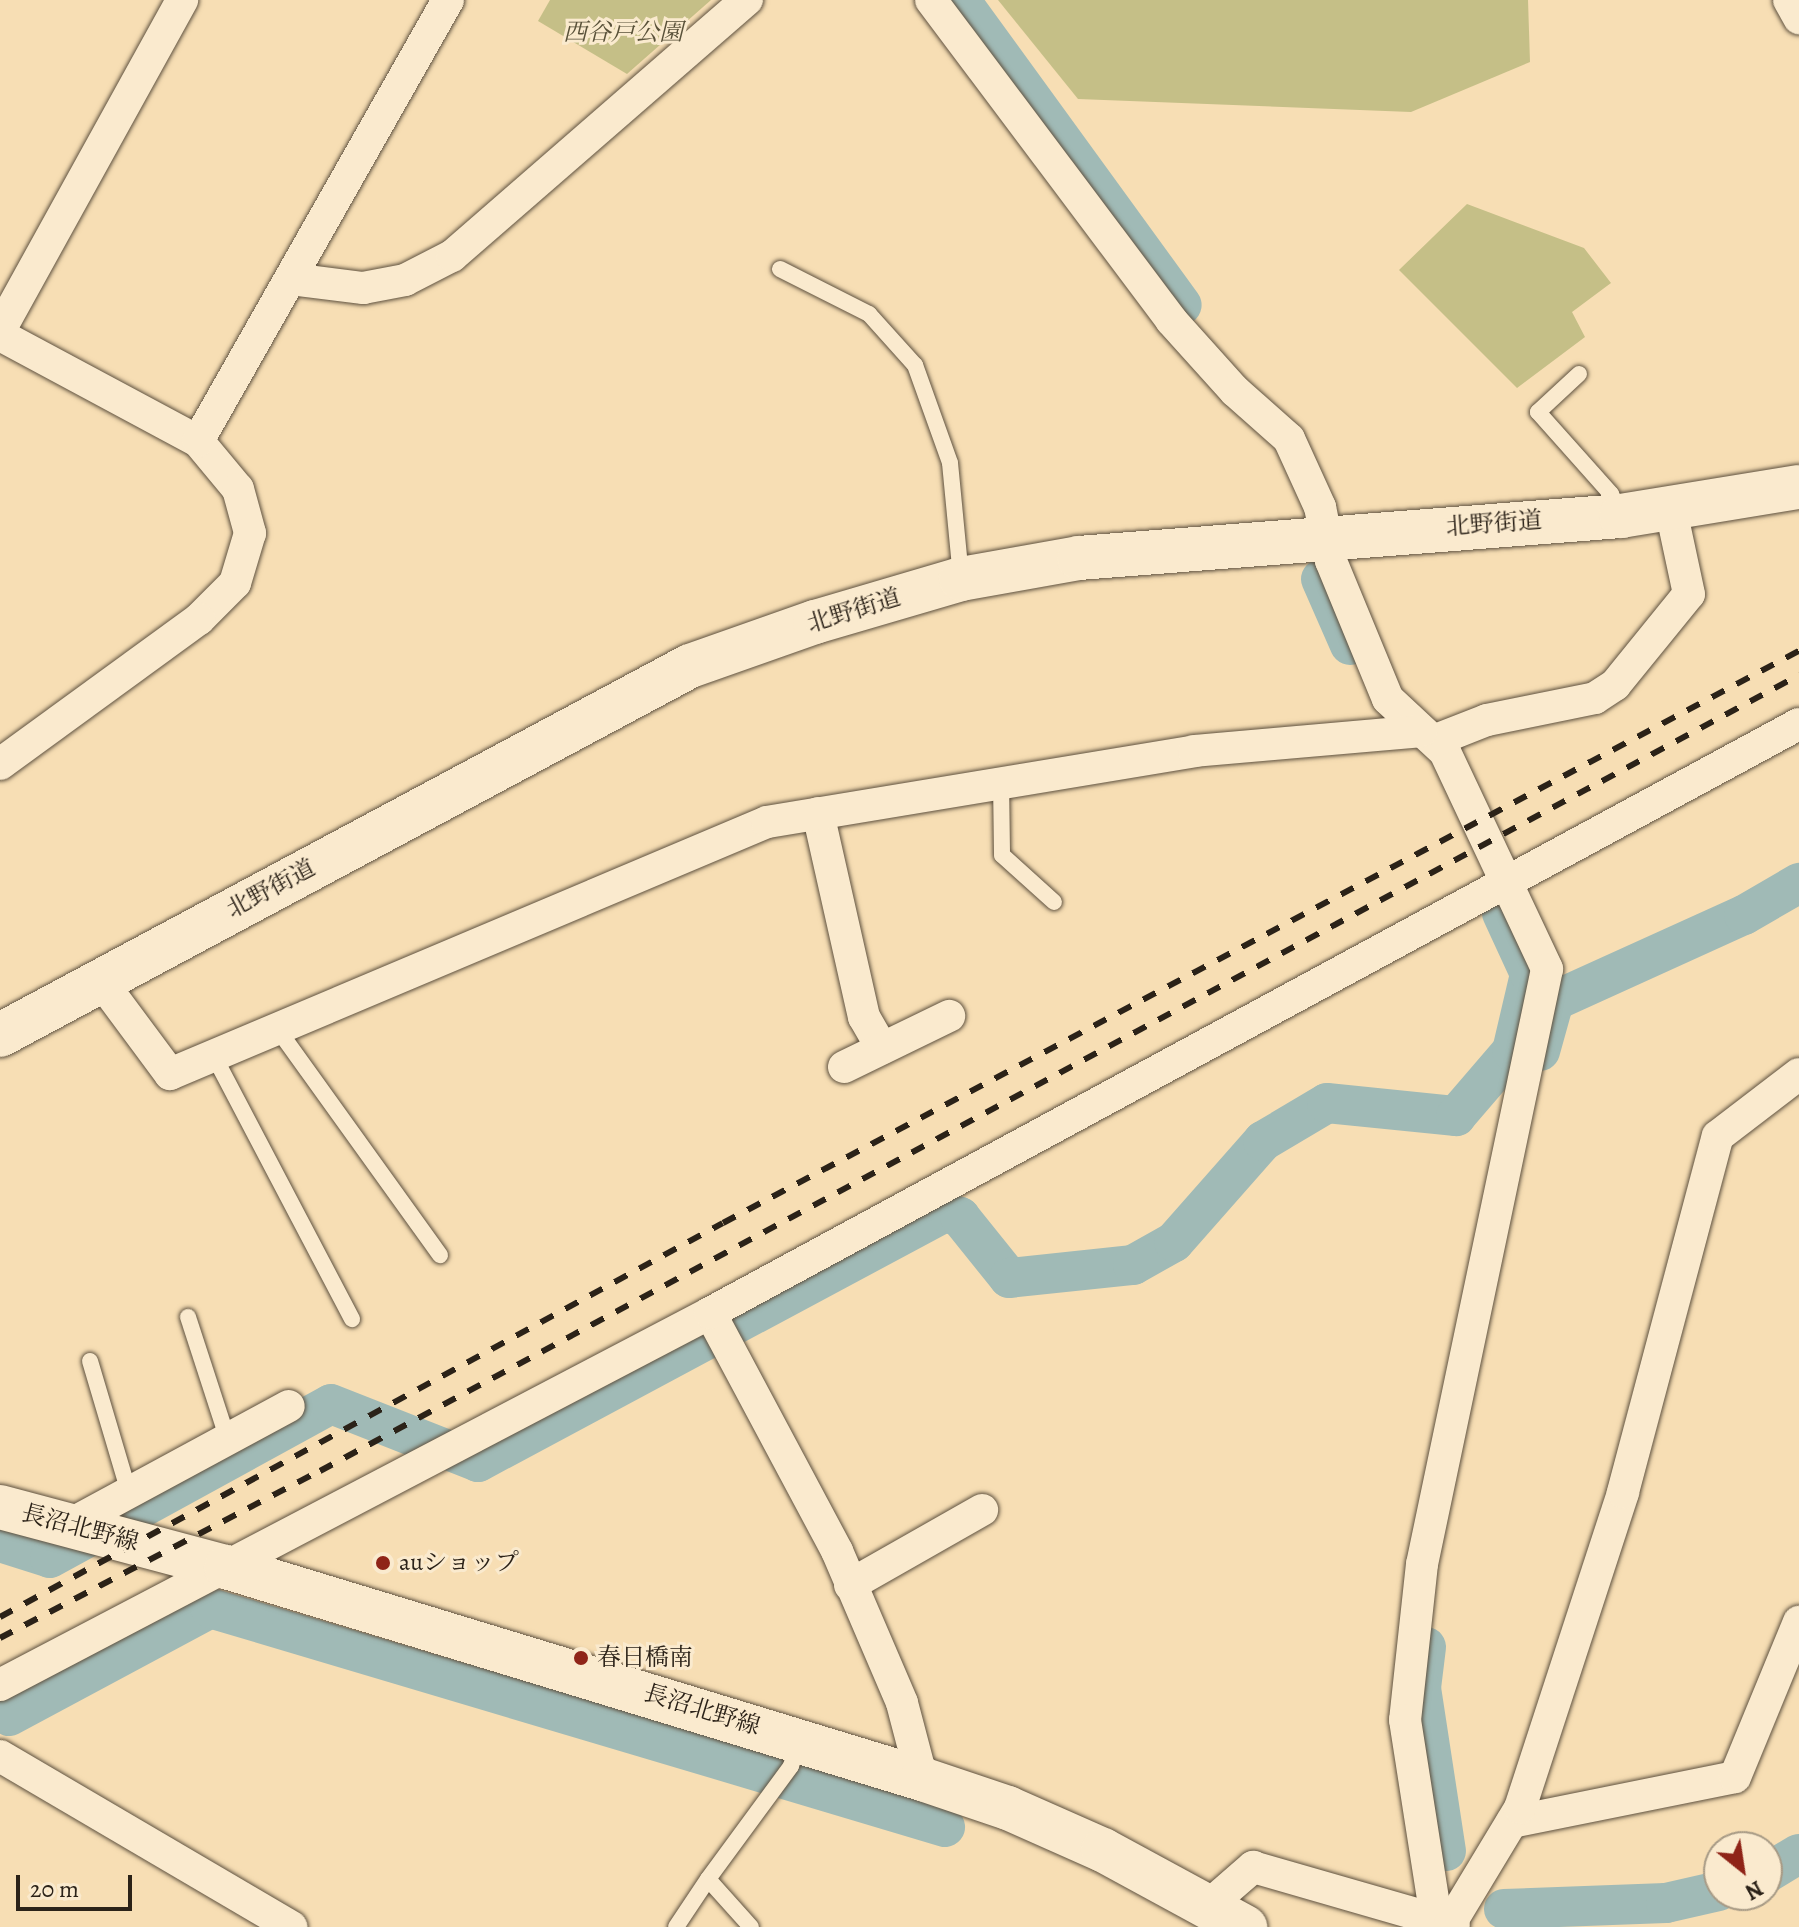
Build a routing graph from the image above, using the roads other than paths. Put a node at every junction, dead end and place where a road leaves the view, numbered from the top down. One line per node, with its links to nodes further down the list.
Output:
1 (182, 0): 9 (street)
2 (448, 0): 8 (street)
3 (747, 0): 8 (street)
4 (931, 0): 15 (street)
5 (1789, 0): 6 (street)
6 (1799, 18)
7 (780, 269): 16 (lane)
8 (291, 279): 11 (street)
9 (0, 333): 11 (street)
10 (1579, 374): 14 (lane)
11 (198, 441): 19 (street)
12 (1799, 487): 13 (main road, 北野街道)
13 (1671, 510): 14 (main road, 北野街道); 18 (street)
14 (1621, 516): 15 (main road, 北野街道)
15 (1325, 535): 16 (main road, 北野街道); 18 (street)
16 (961, 579): 24 (main road, 北野街道)
17 (1799, 724): 22 (street)
18 (1428, 736): 20 (street); 22 (street)
19 (0, 764)
20 (1001, 781): 21 (street); 23 (lane)
21 (818, 813): 26 (street); 28 (street)
22 (1505, 881): 33 (street); 53 (street)
23 (1054, 902)
24 (101, 981): 27 (main road, 北野街道); 29 (street)
25 (949, 1016): 28 (street)
26 (279, 1031): 29 (street); 32 (lane)
27 (0, 1035)
28 (882, 1048): 30 (street)
29 (215, 1058): 35 (lane)
30 (844, 1067)
31 (1799, 1074): 50 (street)
32 (440, 1255)
33 (710, 1313): 43 (street); 44 (street)
34 (188, 1317): 38 (lane)
35 (352, 1319)
36 (90, 1361): 39 (lane)
37 (289, 1406): 38 (street)
38 (228, 1440): 39 (street)
39 (129, 1493): 42 (street)
40 (0, 1507): 42 (main road, 長沼北野線)
41 (982, 1510): 44 (street)
42 (67, 1526): 43 (main road, 長沼北野線)
43 (226, 1567): 46 (street); 47 (main road, 長沼北野線)
44 (850, 1585): 49 (street)
45 (1799, 1622): 50 (street)
46 (0, 1685)
47 (798, 1739): 49 (main road, 長沼北野線); 51 (lane)
48 (0, 1756): 54 (street)
49 (922, 1779): 52 (main road, 長沼北野線)
50 (1512, 1822): 53 (street)
51 (708, 1879): 55 (lane); 56 (lane)
52 (1226, 1917): 53 (street)
53 (1448, 1923)
54 (291, 1927)
55 (676, 1927)
56 (751, 1927)

